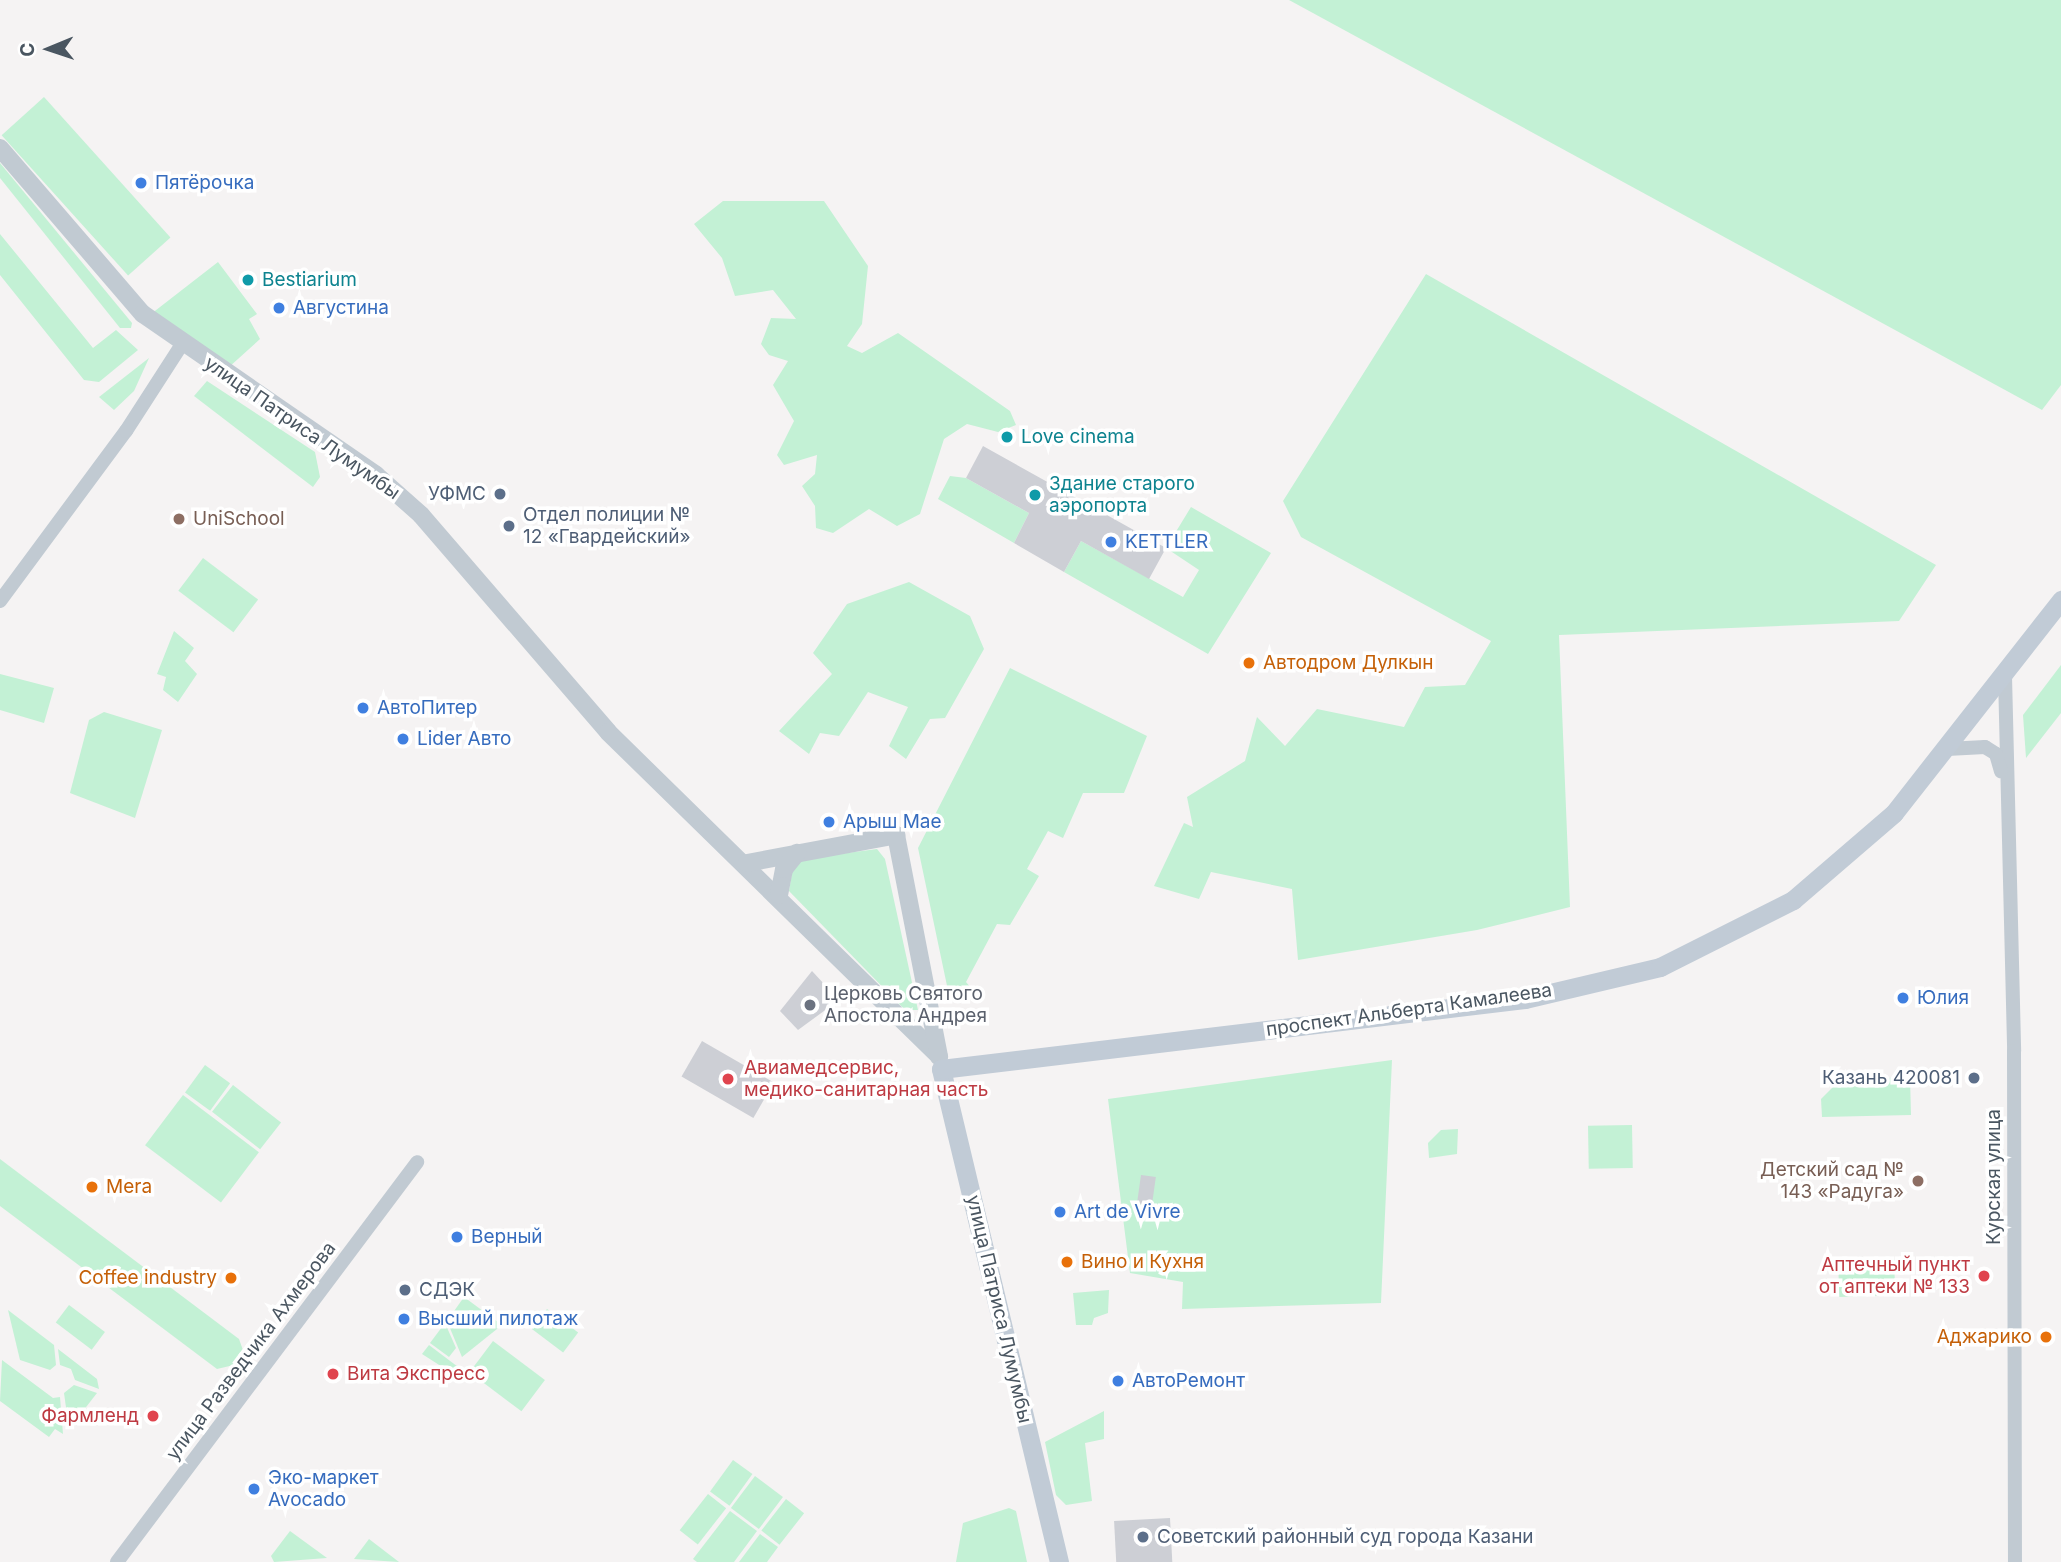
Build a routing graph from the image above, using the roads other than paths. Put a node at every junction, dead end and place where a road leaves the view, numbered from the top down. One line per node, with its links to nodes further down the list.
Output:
1 (0, 148): 2 (street, улица Патриса Лумумбы)
2 (182, 344): 4 (street); 9 (street, улица Патриса Лумумбы)
3 (2061, 600): 5 (main road, проспект Альберта Камалеева)
4 (0, 601)
5 (2005, 676): 6 (main road, проспект Альберта Камалеева); 7 (street, Курская улица)
6 (1947, 749): 7 (street, Курская улица); 11 (main road, проспект Альберта Камалеева)
7 (2004, 792): 15 (street, Курская улица)
8 (797, 853): 9 (street, улица Патриса Лумумбы); 10 (street); 11 (street, улица Патриса Лумумбы)
9 (747, 863): 10 (street, улица Патриса Лумумбы)
10 (779, 895): 11 (street, улица Патриса Лумумбы)
11 (940, 1063): 14 (main road, улица Патриса Лумумбы)
12 (416, 1162): 13 (street, улица Разведчика Ахмерова)
13 (117, 1562)
14 (1059, 1562)
15 (2015, 1562)

